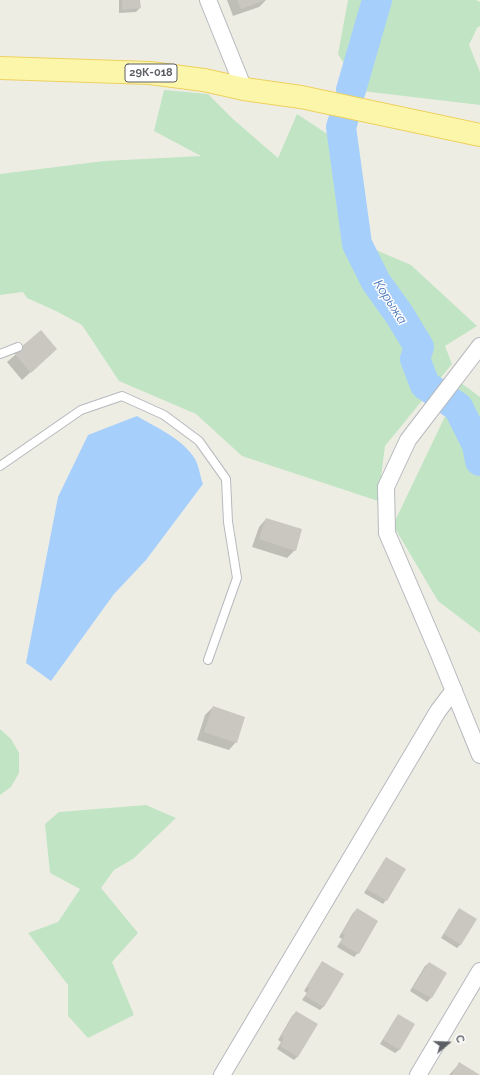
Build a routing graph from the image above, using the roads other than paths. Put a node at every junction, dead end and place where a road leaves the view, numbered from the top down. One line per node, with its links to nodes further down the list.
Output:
1 (208, 0): 3 (street)
2 (0, 68): 3 (main road, 29К-018)
3 (244, 89): 4 (main road, 29К-018)
4 (480, 135)
5 (480, 346): 10 (street)
6 (18, 347): 7 (lane)
7 (0, 354)
8 (0, 466): 9 (lane)
9 (208, 660)
10 (454, 690): 11 (street); 13 (street)
11 (480, 755)
12 (480, 971): 14 (street)
13 (222, 1075)
14 (418, 1075)

